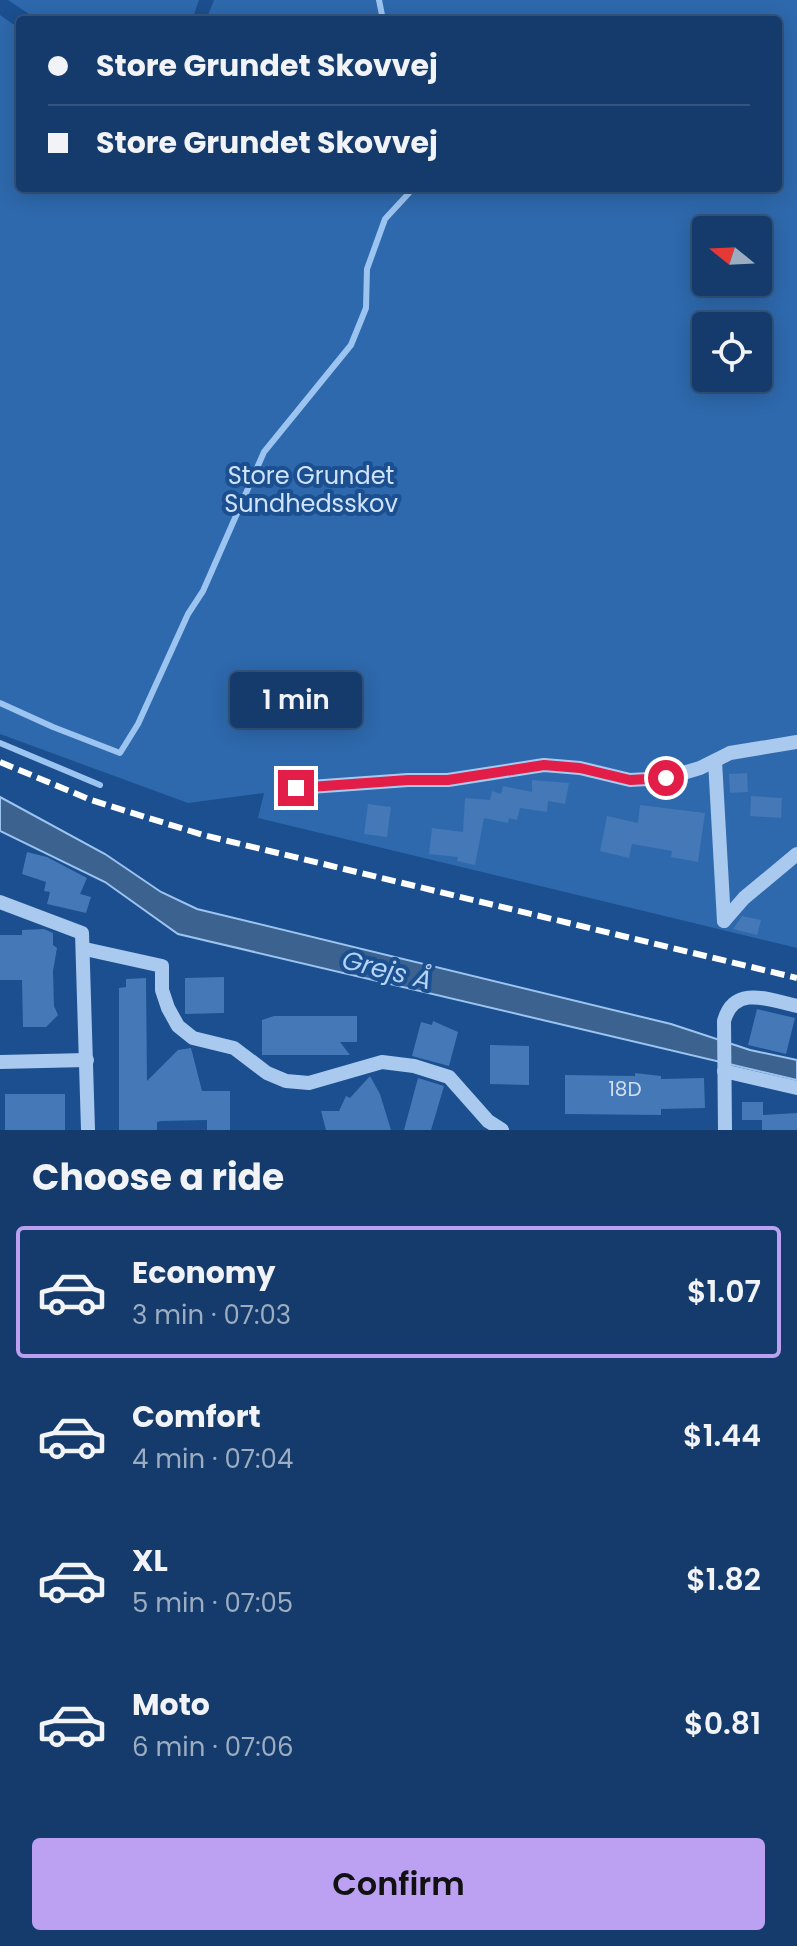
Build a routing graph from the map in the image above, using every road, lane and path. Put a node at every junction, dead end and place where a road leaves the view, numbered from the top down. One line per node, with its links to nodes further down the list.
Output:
1 (797, 742): 2 (street)
2 (715, 761): 3 (street); 4 (street)
3 (296, 788)
4 (797, 854)
5 (0, 902): 6 (street)
6 (85, 949): 8 (street); 13 (street)
7 (797, 1006): 10 (street)
8 (87, 1060): 9 (street); 12 (street)
9 (0, 1062)
10 (724, 1068): 11 (street); 14 (street)
11 (797, 1088)
12 (88, 1130)
13 (502, 1130)
14 (725, 1130)

